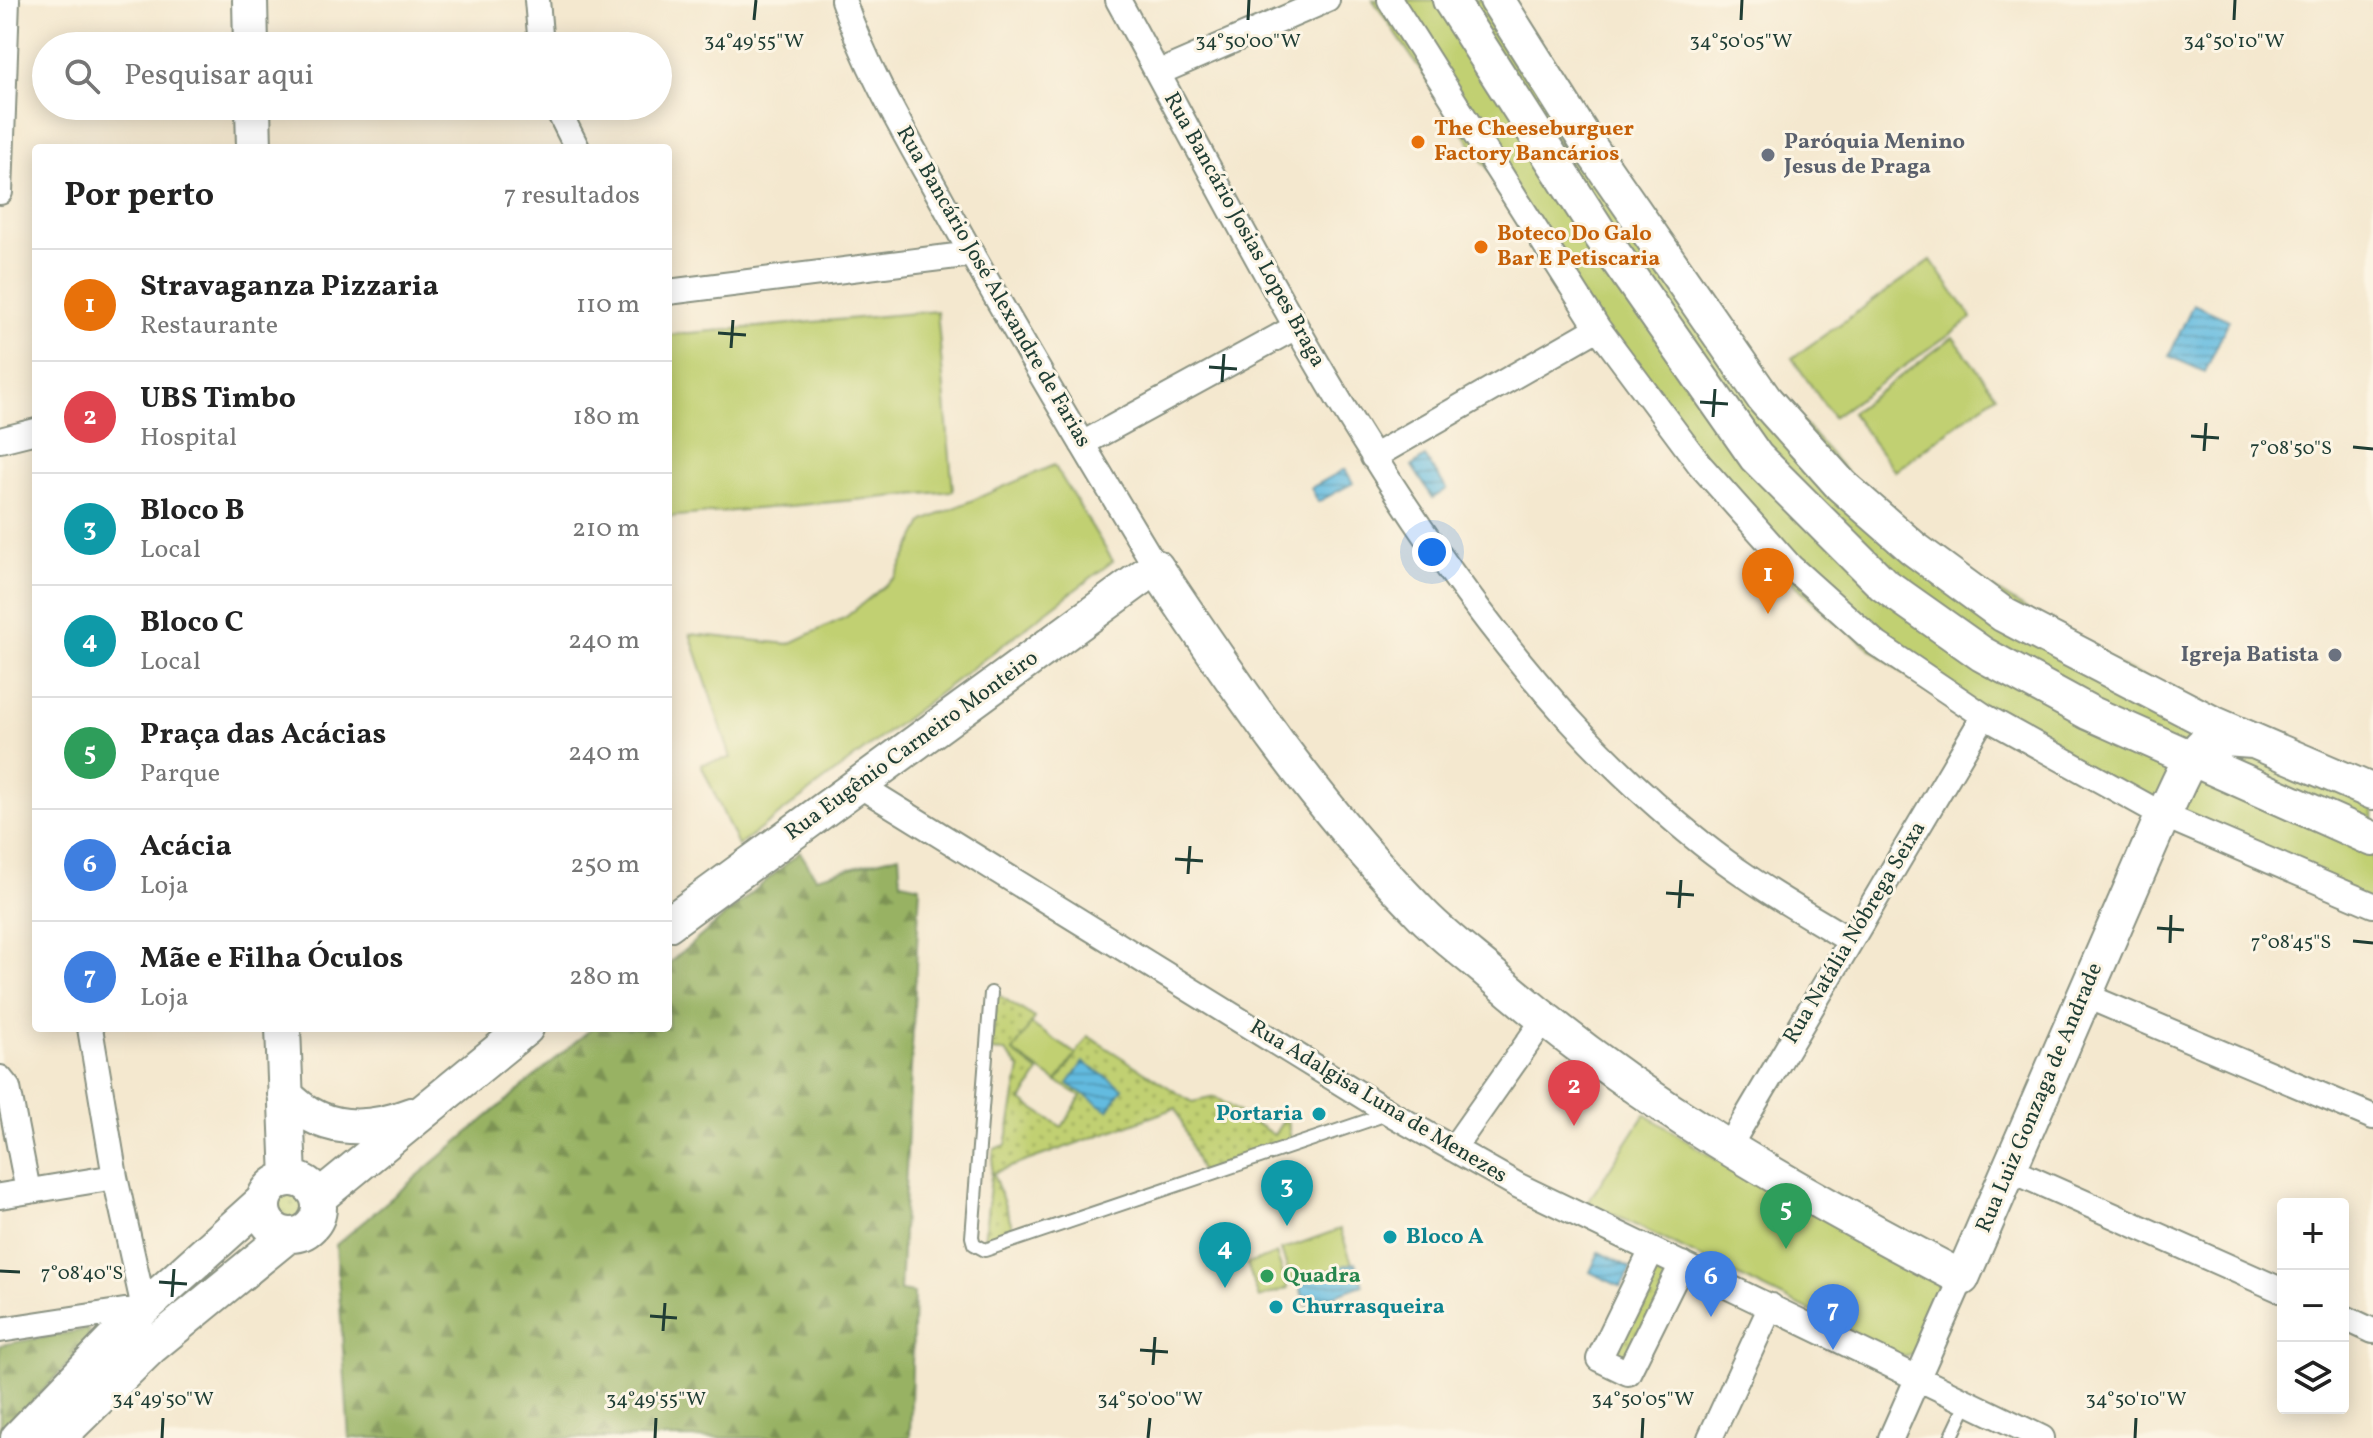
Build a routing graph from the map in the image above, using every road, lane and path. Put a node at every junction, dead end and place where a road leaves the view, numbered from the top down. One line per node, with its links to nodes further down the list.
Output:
1 (7, 0): 15 (street)
2 (250, 0): 10 (main road)
3 (537, 0): 11 (street)
4 (843, 0): 16 (street, Rua Bancário José Alexandre de Farias)
5 (1118, 0): 12 (street, Rua Bancário Josias Lopes Braga)
6 (1327, 0): 12 (street)
7 (1390, 0): 19 (street)
8 (1450, 0): 27 (main road)
9 (1497, 0): 26 (main road)
10 (251, 32)
11 (540, 32)
12 (1158, 73): 18 (street, Rua Bancário Josias Lopes Braga)
13 (563, 120): 14 (street)
14 (575, 144)
15 (0, 192)
16 (972, 254): 17 (street); 22 (street, Rua Bancário José Alexandre de Farias)
17 (672, 291)
18 (1294, 328): 22 (street); 23 (street, Rua Bancário Josias Lopes Braga)
19 (1598, 328): 23 (street); 25 (street)
20 (32, 432): 21 (street)
21 (0, 440)
22 (1082, 444): 24 (street, Rua Bancário José Alexandre de Farias)
23 (1373, 457): 34 (street, Rua Bancário Josias Lopes Braga)
24 (1156, 567): 28 (main road, Rua Eugênio Carneiro Monteiro); 37 (main road)
25 (1984, 716): 30 (street); 34 (street, Rua Natália Nóbrega Seixa)
26 (2253, 741): 27 (main road); 29 (main road)
27 (2193, 760): 30 (main road, Rua Luiz Gonzaga de Andrade); 31 (main road)
28 (859, 785): 33 (main road, Rua Eugênio Carneiro Monteiro); 44 (street, Rua Adalgisa Luna de Menezes)
29 (2373, 792)
30 (2163, 815): 32 (street); 36 (main road, Rua Luiz Gonzaga de Andrade)
31 (2373, 839)
32 (2373, 905)
33 (672, 921)
34 (1849, 940): 47 (street, Rua Natália Nóbrega Seixa)
35 (991, 993): 44 (lane)
36 (2084, 995): 45 (street); 48 (main road, Rua Luiz Gonzaga de Andrade)
37 (1543, 1021): 46 (street); 47 (main road)
38 (91, 1032): 49 (street)
39 (283, 1032): 42 (main road)
40 (518, 1032): 43 (main road)
41 (0, 1078): 51 (street)
42 (285, 1094): 43 (main road); 50 (main road)
43 (422, 1111): 53 (main road)
44 (1390, 1113): 46 (street, Rua Adalgisa Luna de Menezes)
45 (2373, 1117)
46 (1453, 1149): 56 (street, Rua Adalgisa Luna de Menezes)
47 (1727, 1150): 58 (main road)
48 (2011, 1170): 58 (main road, Rua Luiz Gonzaga de Andrade); 59 (street)
49 (115, 1177): 51 (street); 61 (street)
50 (289, 1179): 53 (main road); 54 (main road)
51 (28, 1191): 52 (street)
52 (0, 1196)
53 (318, 1198): 55 (main road)
54 (263, 1201): 55 (main road); 61 (main road)
55 (288, 1235): 68 (main road)
56 (1652, 1250): 57 (street, Rua Adalgisa Luna de Menezes); 57 (street)
57 (1682, 1264): 60 (street, Rua Adalgisa Luna de Menezes)
58 (1962, 1278): 65 (street, Rua Luiz Gonzaga de Andrade)
59 (2277, 1288)
60 (1771, 1306): 65 (street, Rua Adalgisa Luna de Menezes); 69 (street)
61 (144, 1308): 63 (street); 67 (main road)
62 (2349, 1320): 64 (street)
63 (0, 1330)
64 (2373, 1331)
65 (1918, 1380): 66 (street, Rua Adalgisa Luna de Menezes); 70 (street, Rua Luiz Gonzaga de Andrade)
66 (1968, 1402): 71 (lane); 72 (street, Rua Adalgisa Luna de Menezes)
67 (18, 1438)
68 (58, 1438)
69 (1710, 1438)
70 (1891, 1438)
71 (1951, 1438)
72 (2042, 1438)

